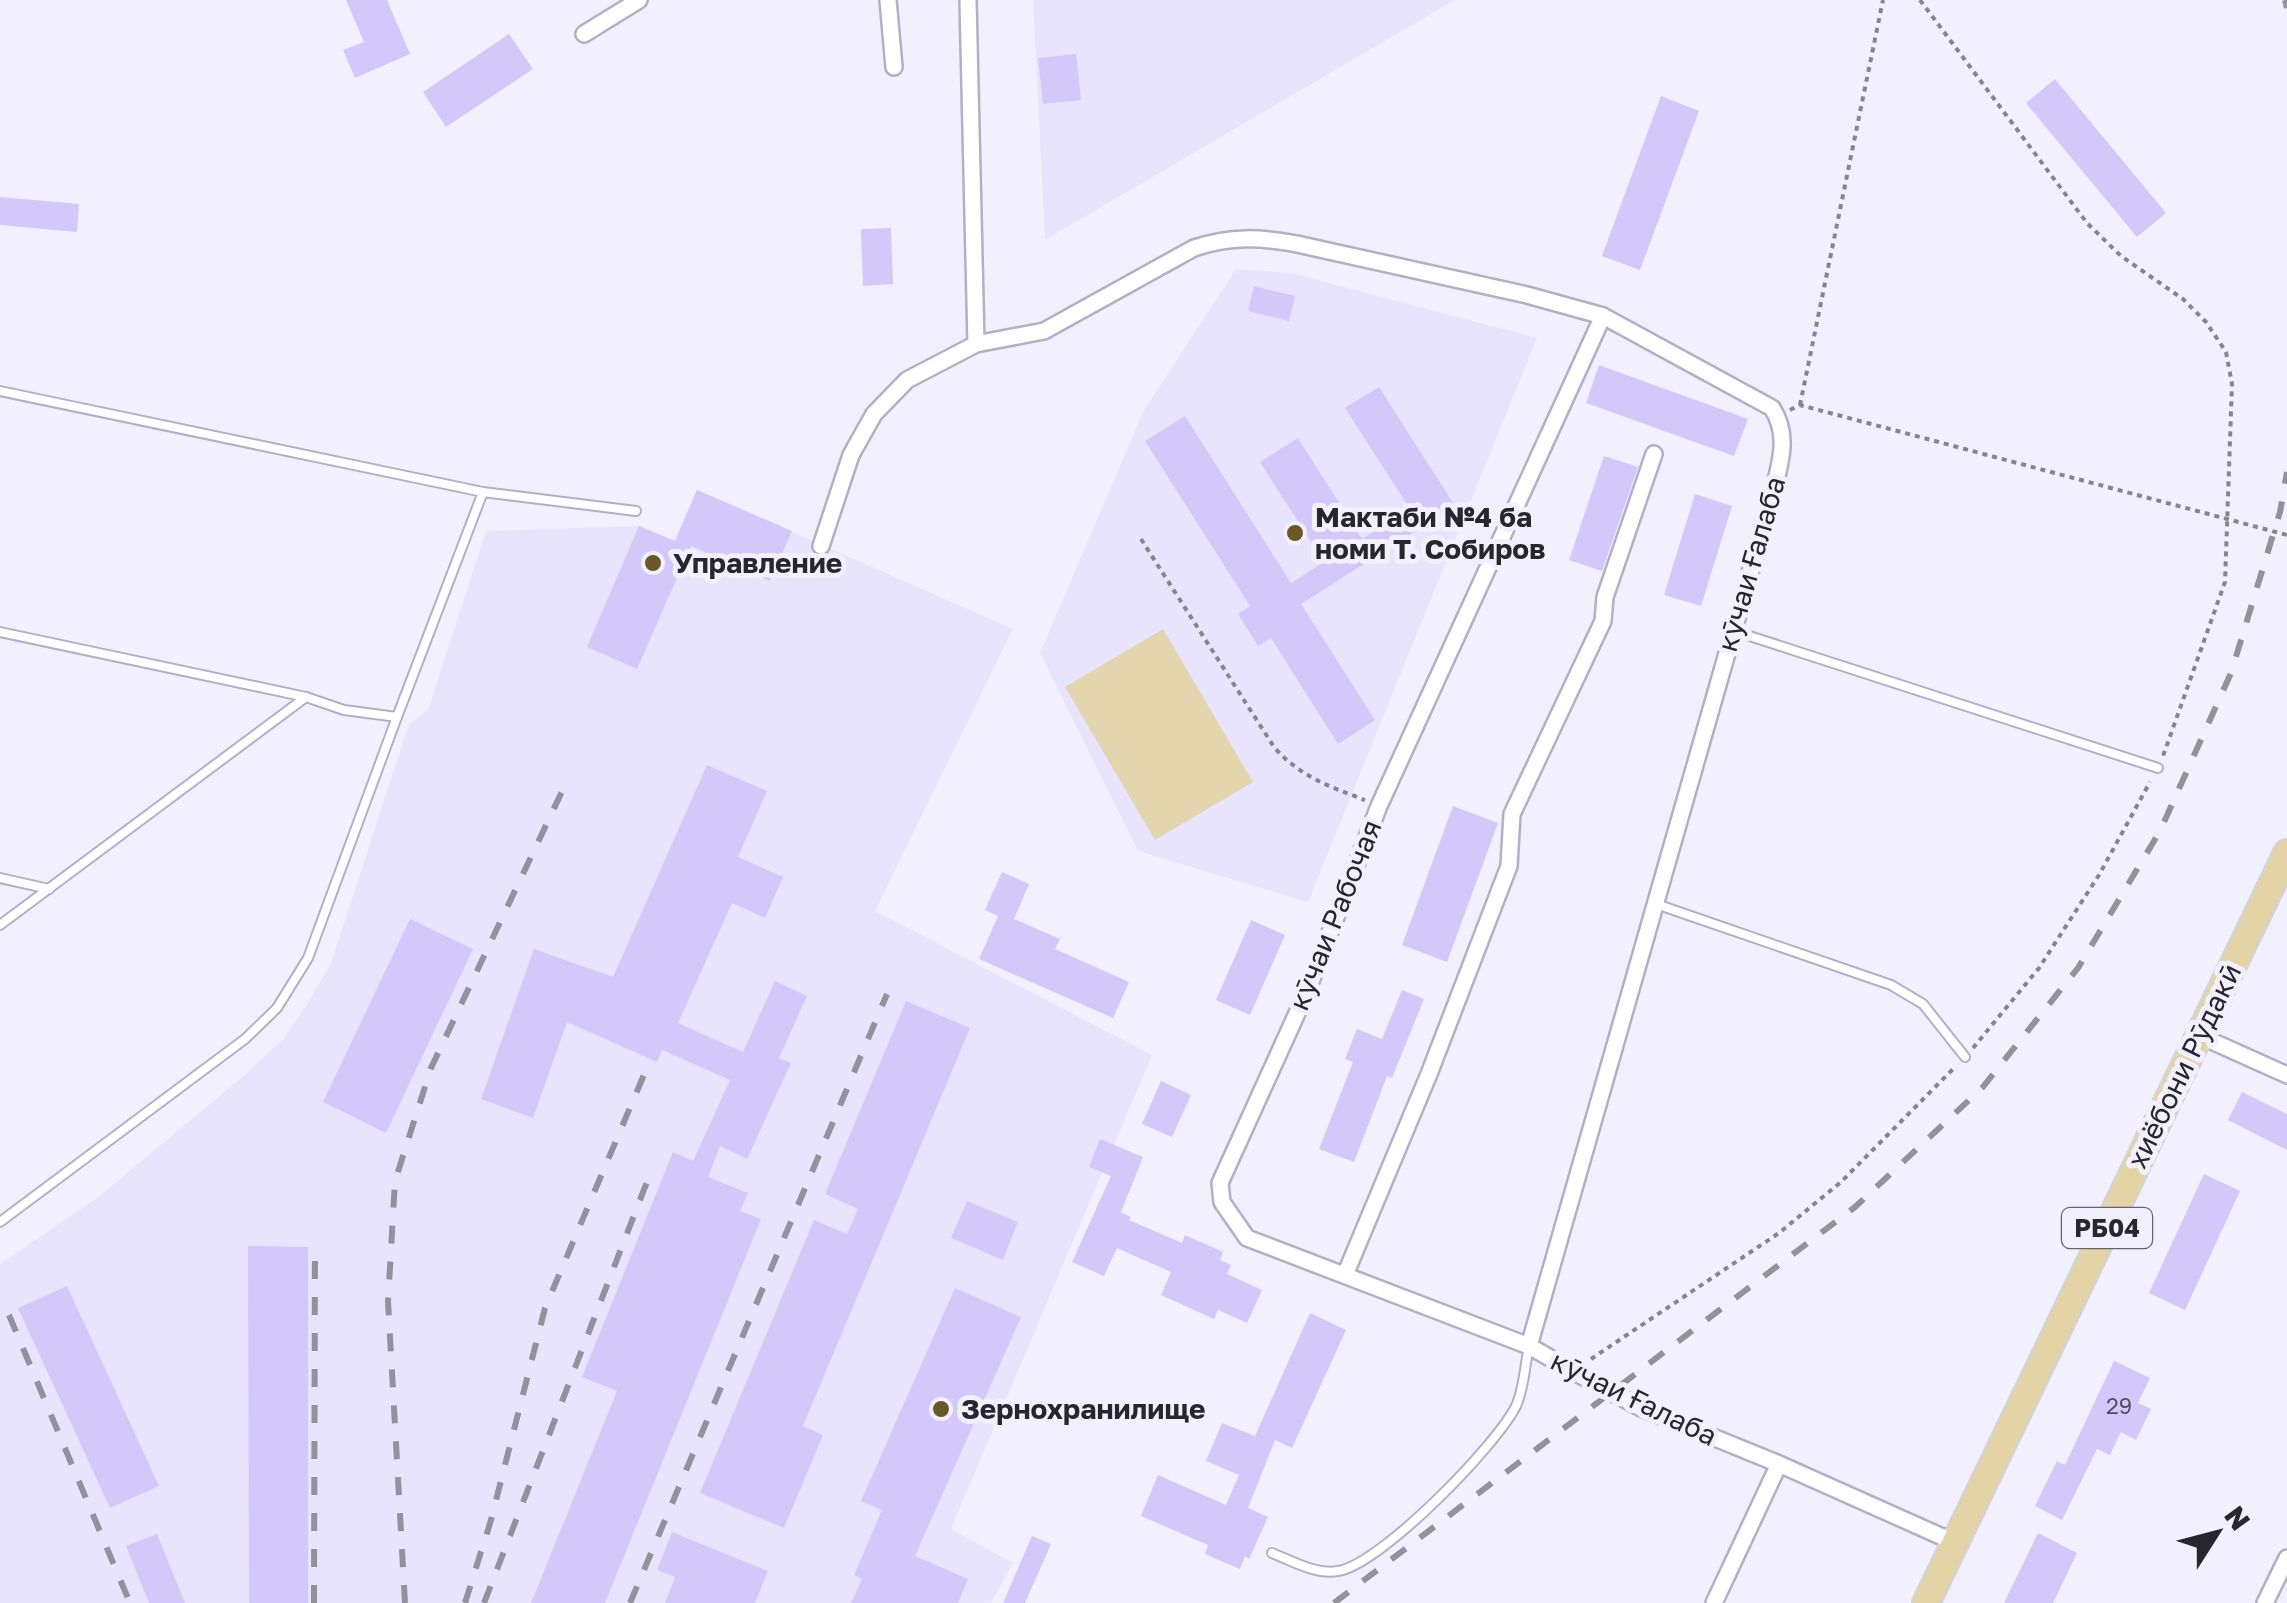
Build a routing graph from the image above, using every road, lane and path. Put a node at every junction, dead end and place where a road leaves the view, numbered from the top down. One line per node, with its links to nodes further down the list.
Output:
1 (640, 0): 6 (street)
2 (888, 0): 7 (street)
3 (968, 0): 9 (street)
4 (1883, 0): 11 (path)
5 (1920, 0): 16 (path)
6 (584, 34)
7 (894, 67)
8 (1603, 316): 9 (street); 12 (street); 35 (street, кӯчаи Рабочая)
9 (976, 344): 19 (street)
10 (0, 391): 14 (lane)
11 (1800, 404): 12 (path); 16 (path)
12 (1778, 418): 20 (street, кӯчаи Ғалаба)
13 (1654, 454): 35 (street)
14 (483, 492): 15 (lane); 23 (lane)
15 (636, 511)
16 (2226, 518): 17 (path); 24 (path)
17 (2287, 535)
18 (1142, 539): 25 (path)
19 (821, 546)
20 (1733, 630): 24 (lane); 29 (street, кӯчаи Ғалаба)
21 (0, 632): 22 (lane)
22 (306, 697): 23 (lane); 28 (lane)
23 (397, 718): 34 (lane)
24 (2158, 768): 32 (path)
25 (1352, 795)
26 (2287, 853): 31 (main road, хиёбони Рӯдакӣ / РБ04)
27 (0, 878): 28 (lane)
28 (50, 890): 30 (lane)
29 (1656, 904): 32 (lane); 36 (street, кӯчаи Ғалаба)
30 (0, 925)
31 (2198, 1035): 33 (street); 39 (main road, хиёбони Рӯдакӣ / РБ04)
32 (1965, 1057): 37 (path)
33 (2287, 1076)
34 (0, 1222)
35 (1345, 1275): 36 (street, кӯчаи Рабочая)
36 (1529, 1346): 37 (street, кӯчаи Ғалаба); 40 (lane)
37 (1576, 1372): 38 (street, кӯчаи Ғалаба, bridge)
38 (1779, 1464): 39 (street, кӯчаи Ғалаба); 42 (street)
39 (1956, 1544): 43 (main road, хиёбони Рӯдакӣ / РБ04)
40 (1272, 1554)
41 (2287, 1558): 44 (street)
42 (1714, 1603)
43 (1926, 1603)
44 (2266, 1603)

